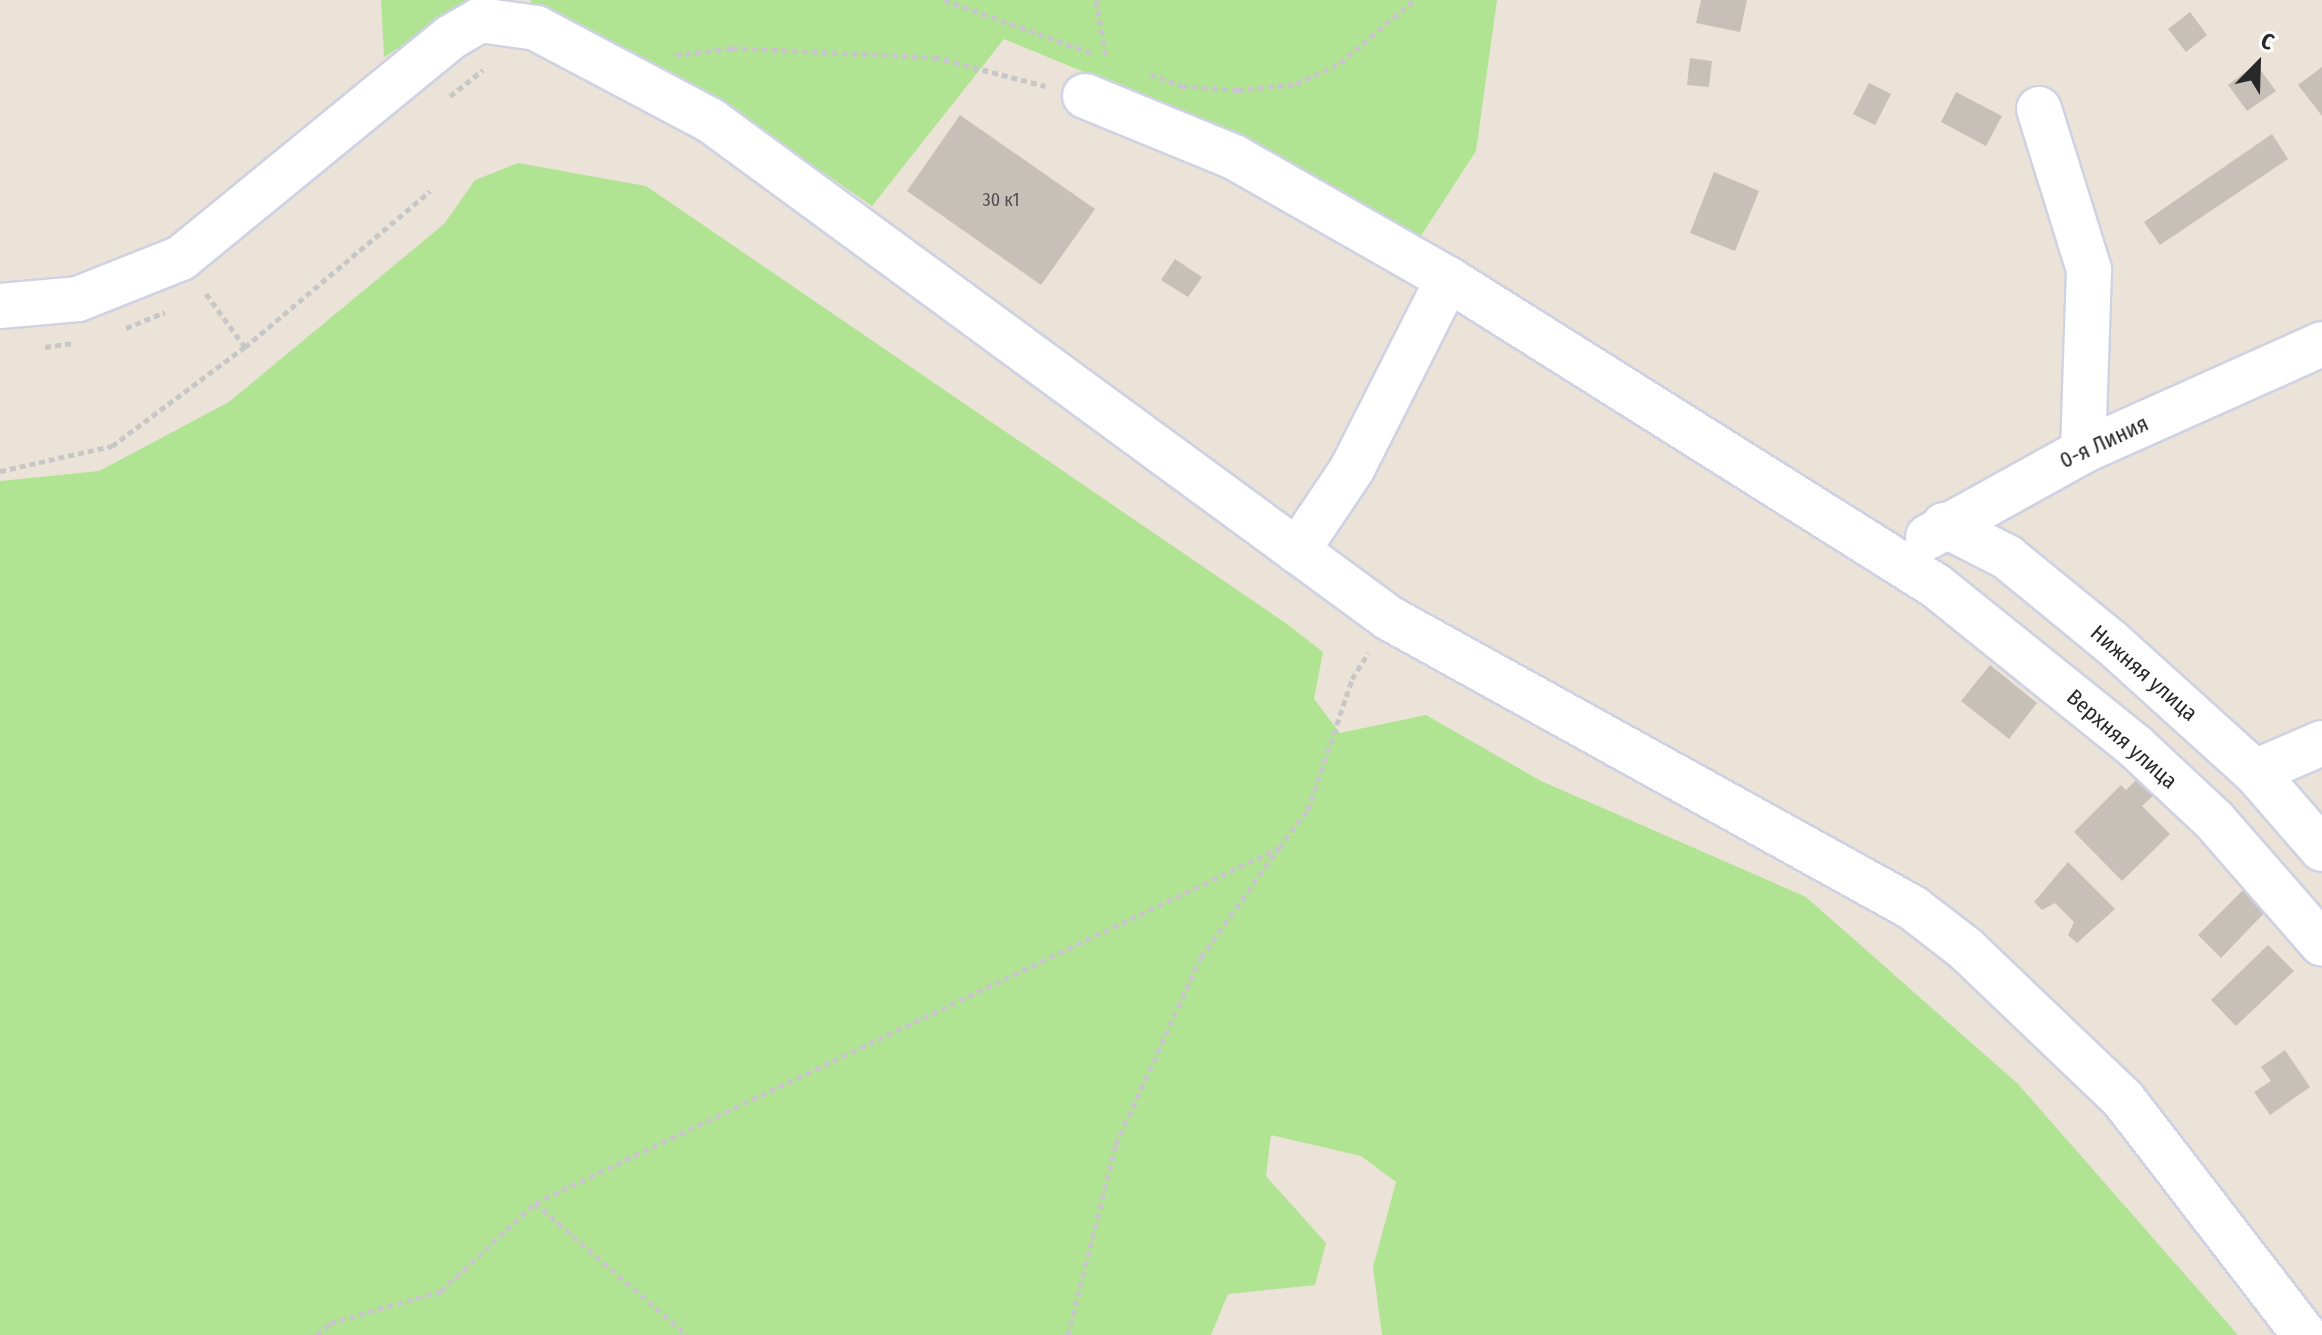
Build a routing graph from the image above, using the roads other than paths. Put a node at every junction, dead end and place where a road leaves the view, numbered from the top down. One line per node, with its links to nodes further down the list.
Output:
1 (513, 9): 5 (street); 9 (street)
2 (1085, 96): 4 (street, Верхняя улица)
3 (2039, 109): 7 (street)
4 (1448, 279): 9 (street); 10 (street, Верхняя улица)
5 (0, 306)
6 (2322, 344): 7 (street, 0-я Линия)
7 (2083, 451): 8 (street, 0-я Линия)
8 (1944, 525): 10 (street, 0-я Линия); 12 (street, Нижняя улица)
9 (1297, 551): 15 (street)
10 (1897, 559): 14 (street, Верхняя улица)
11 (2322, 743): 12 (street)
12 (2255, 772): 13 (street, Нижняя улица)
13 (2322, 849)
14 (2322, 944)
15 (2305, 1335)

